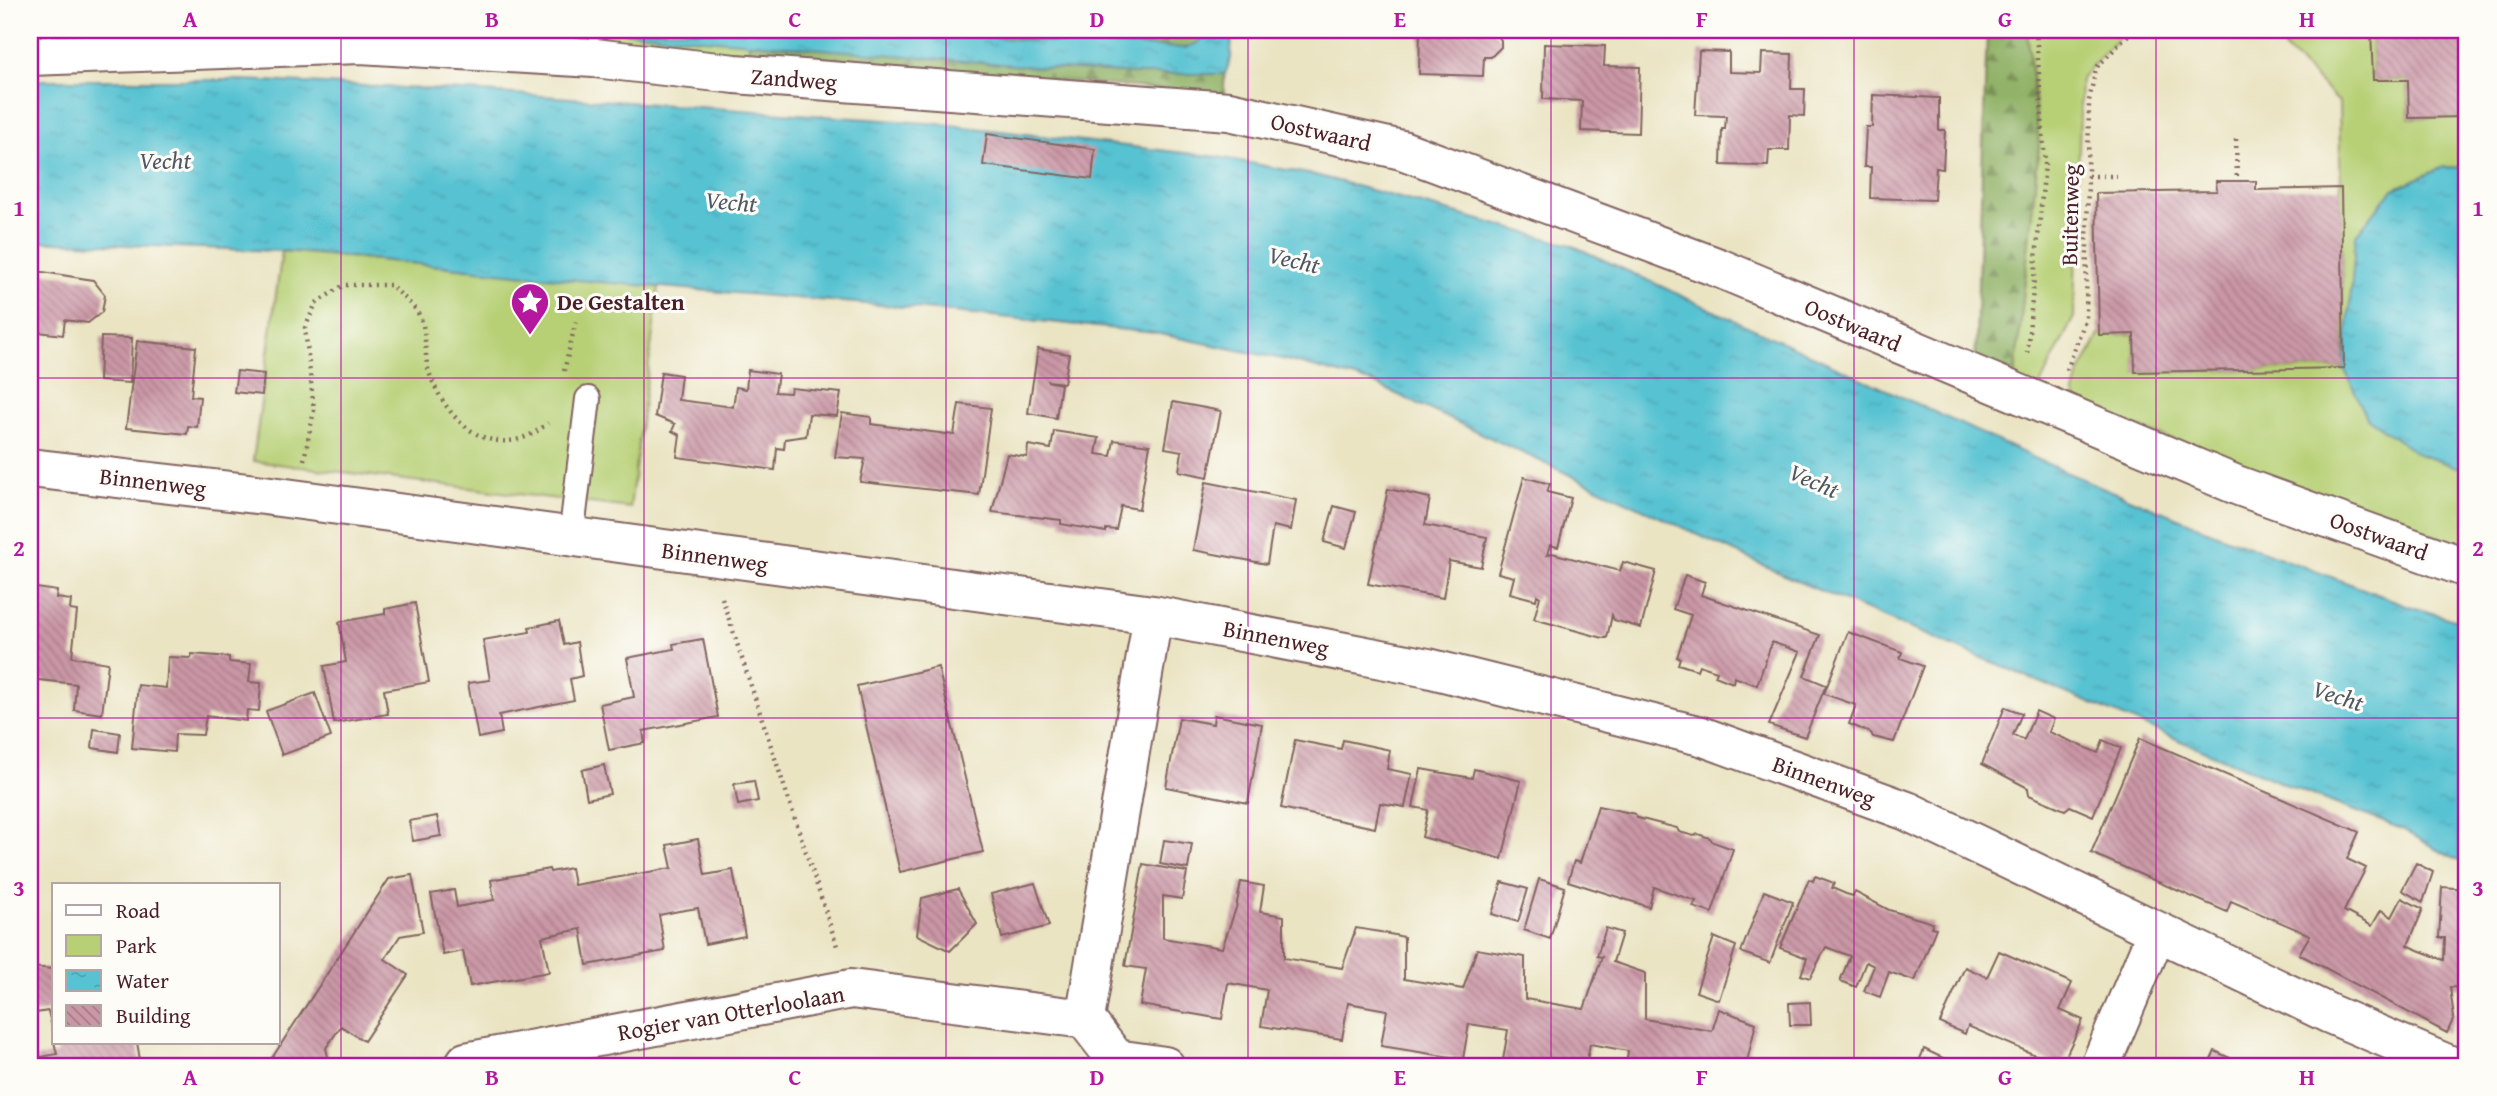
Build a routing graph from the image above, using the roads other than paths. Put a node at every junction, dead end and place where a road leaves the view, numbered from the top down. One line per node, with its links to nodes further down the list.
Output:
1 (360, 37): 2 (street, Zandweg); 3 (street, Zandweg)
2 (30, 56)
3 (1229, 111): 7 (street, Oostwaard)
4 (588, 399): 6 (lane)
5 (30, 468): 6 (street, Binnenweg)
6 (571, 538): 8 (street, Binnenweg)
7 (2467, 568)
8 (1153, 615): 9 (street, Binnenweg); 10 (street)
9 (2158, 931): 13 (street); 14 (street, Binnenweg)
10 (1085, 1019): 11 (street, Rogier van Otterloolaan); 12 (street)
11 (467, 1066)
12 (1165, 1066)
13 (2100, 1066)
14 (2452, 1066)

